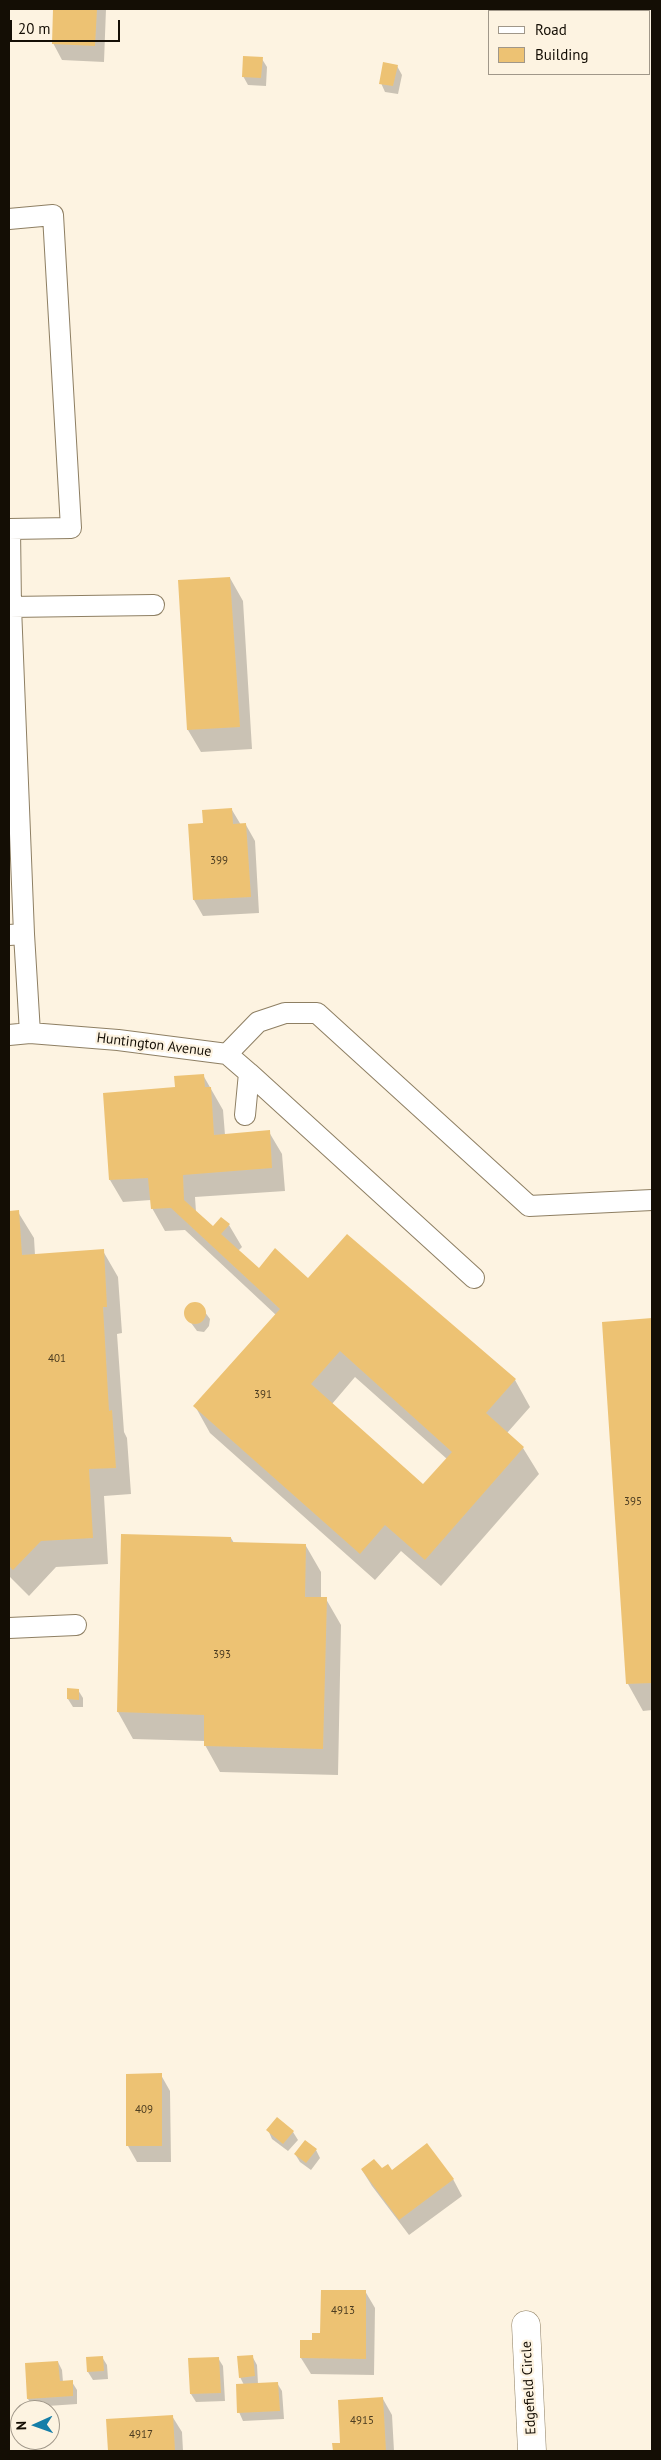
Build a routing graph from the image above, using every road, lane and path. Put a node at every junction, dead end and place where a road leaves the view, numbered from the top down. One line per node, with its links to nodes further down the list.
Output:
1 (9, 219): 2 (lane)
2 (10, 529): 4 (lane)
3 (154, 605): 4 (lane)
4 (10, 607): 5 (lane)
5 (16, 935): 6 (lane)
6 (30, 1033): 7 (lane, Huntington Avenue); 8 (lane, Huntington Avenue)
7 (9, 1034)
8 (227, 1054): 9 (lane, Huntington Avenue); 11 (lane)
9 (250, 1073): 10 (lane); 12 (lane, Huntington Avenue)
10 (245, 1115)
11 (652, 1200)
12 (474, 1278)
13 (76, 1625): 14 (lane)
14 (9, 1628)
15 (526, 2325): 16 (street, Edgefield Circle)
16 (532, 2451)

